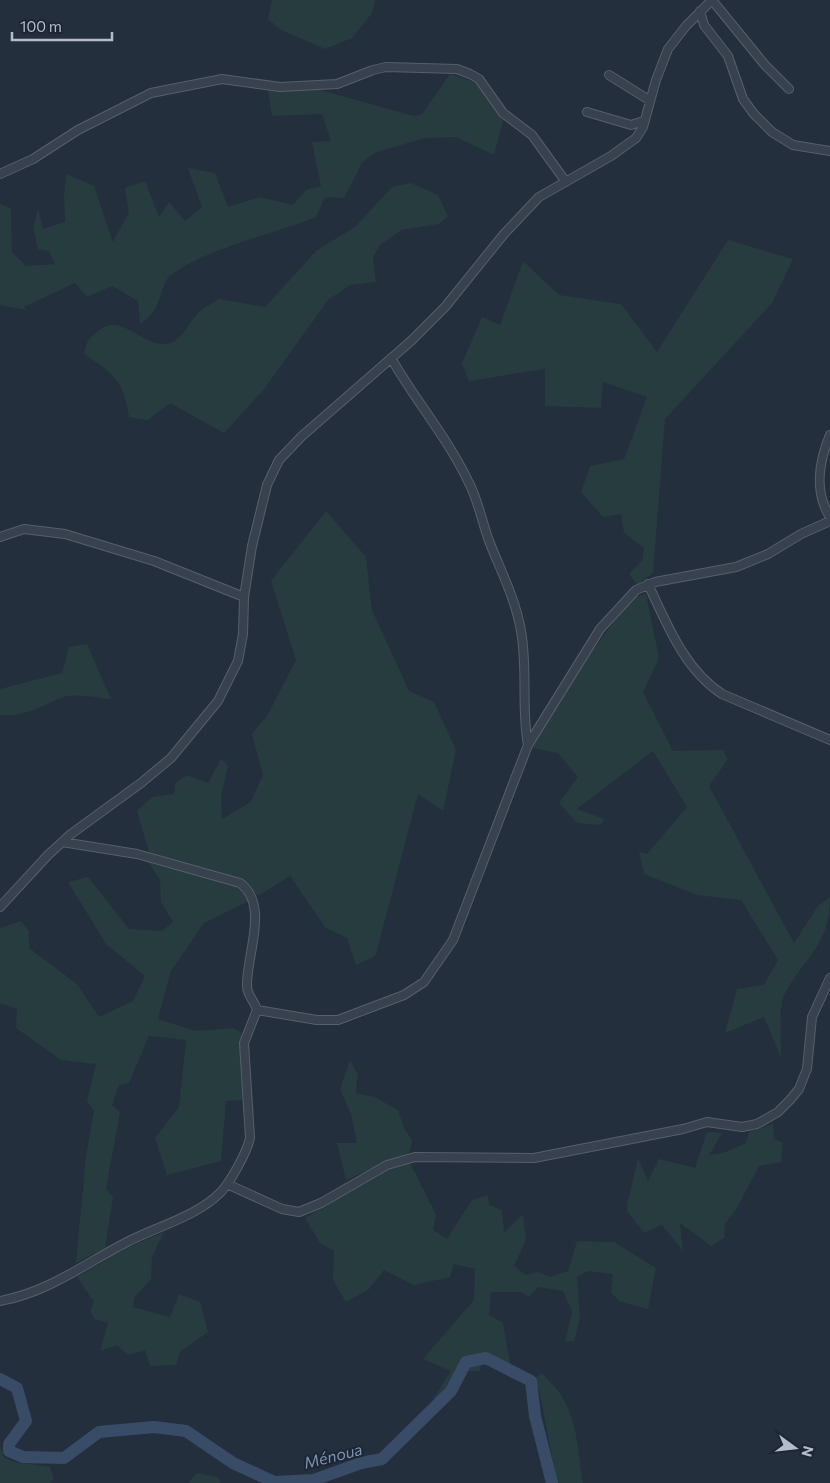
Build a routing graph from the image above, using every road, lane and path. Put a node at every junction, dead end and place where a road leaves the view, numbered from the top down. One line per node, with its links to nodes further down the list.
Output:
1 (712, 0): 2 (street); 4 (street)
2 (700, 11): 5 (street); 8 (street)
3 (609, 75): 5 (street)
4 (789, 89)
5 (650, 100): 7 (street)
6 (587, 112): 7 (street)
7 (644, 121): 10 (street)
8 (830, 151)
9 (0, 174): 10 (street)
10 (566, 182): 11 (street)
11 (391, 358): 16 (street); 18 (street)
12 (830, 435): 13 (street)
13 (829, 517): 15 (street)
14 (0, 537): 16 (street)
15 (648, 584): 17 (street); 18 (street)
16 (244, 597): 19 (street)
17 (830, 740)
18 (528, 745): 22 (street)
19 (62, 842): 20 (street); 22 (street)
20 (0, 907)
21 (830, 978): 23 (street)
22 (257, 1010): 23 (street)
23 (227, 1184): 24 (street)
24 (0, 1301)

